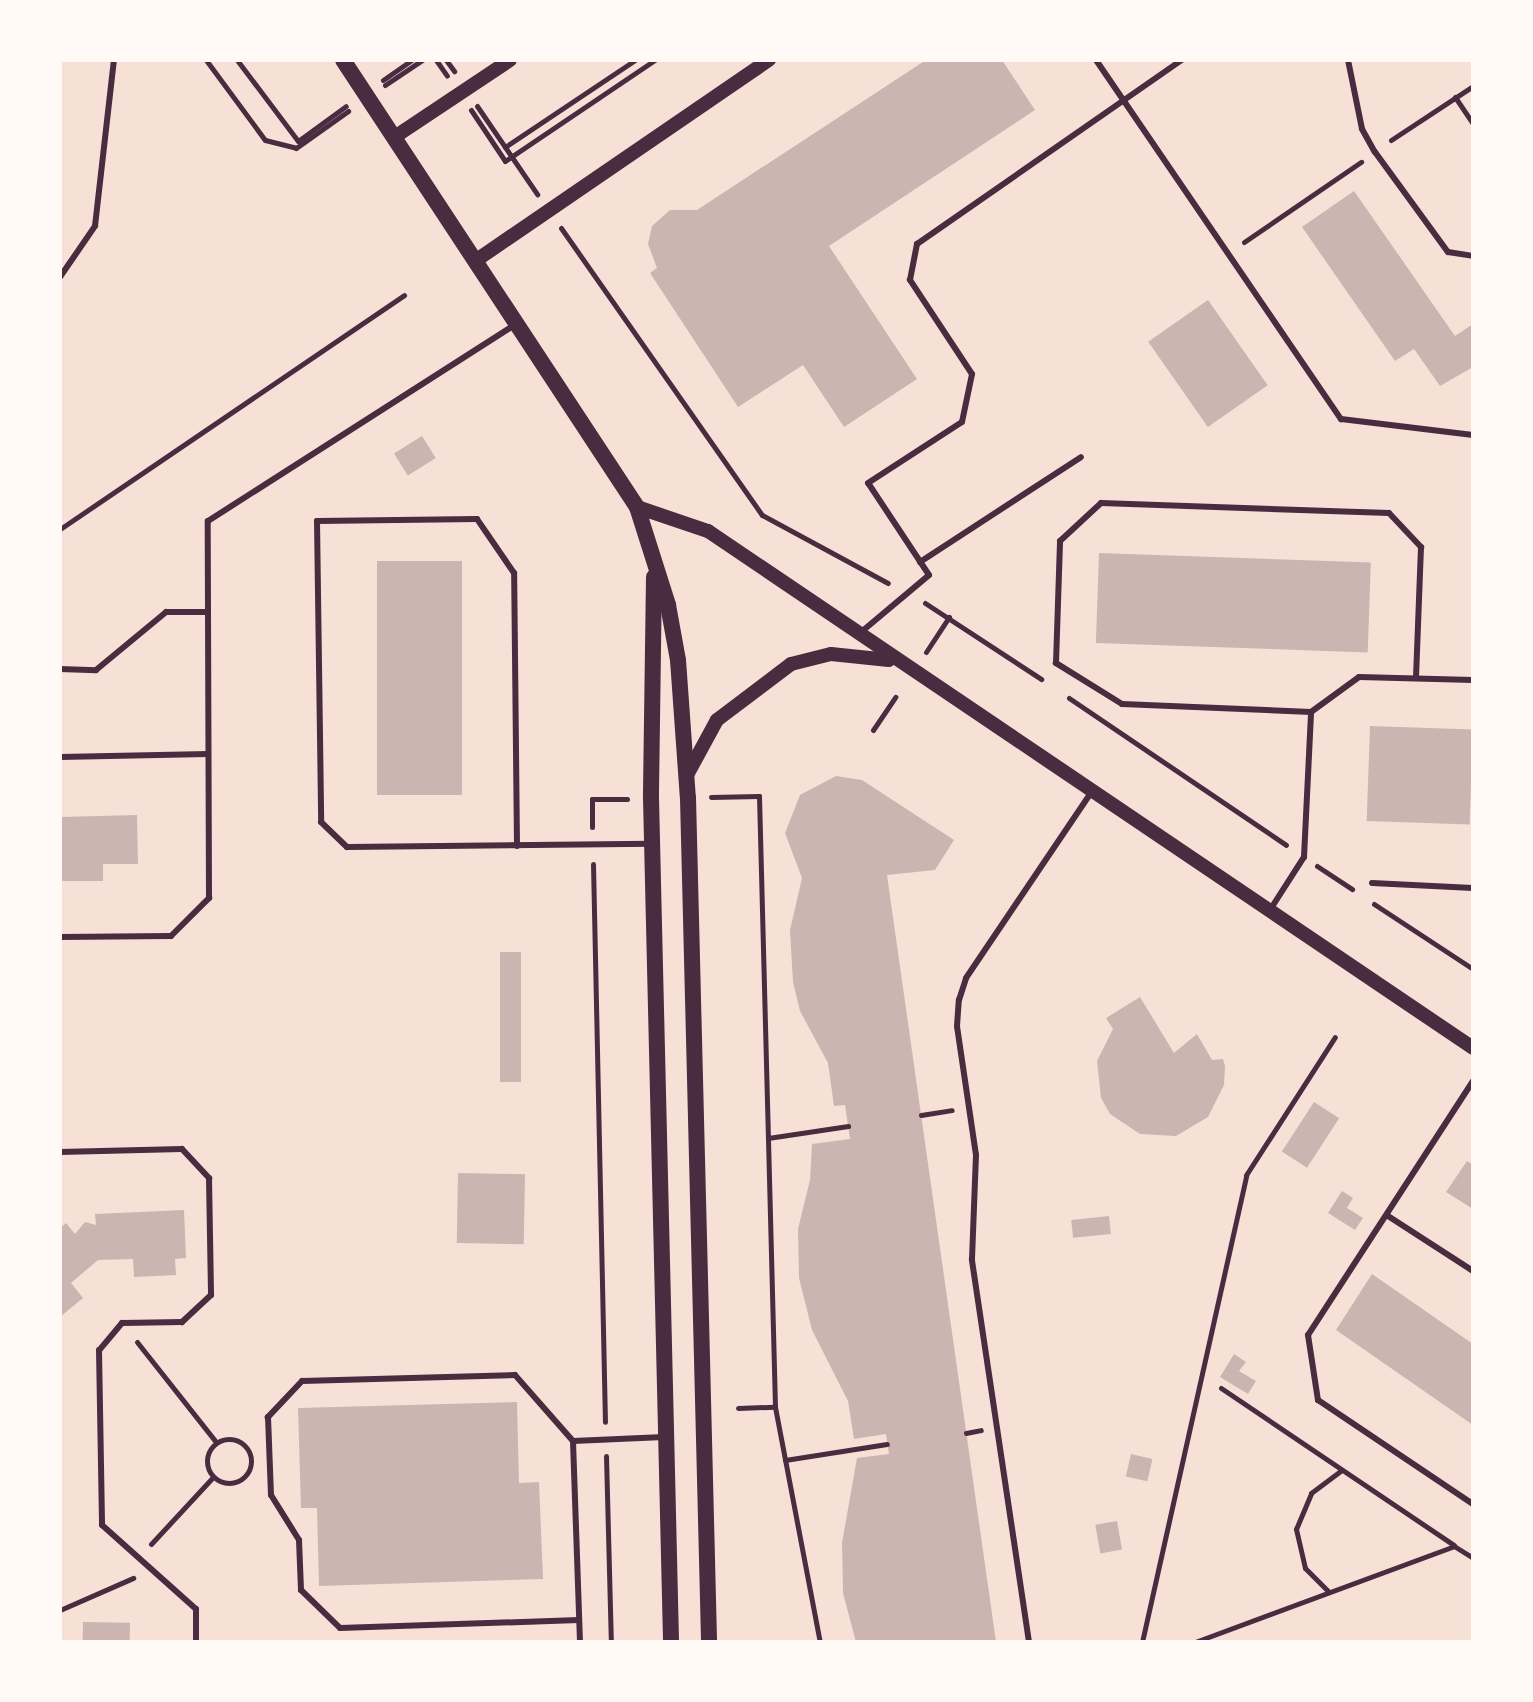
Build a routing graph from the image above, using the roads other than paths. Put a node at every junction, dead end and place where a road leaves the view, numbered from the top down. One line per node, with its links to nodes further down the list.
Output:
1 (114, 60): 12 (lane)
2 (343, 60): 9 (main road)
3 (769, 60): 11 (street)
4 (1096, 60): 8 (lane)
5 (1182, 60): 8 (lane)
6 (1348, 60): 10 (lane)
7 (501, 62): 9 (street)
8 (1124, 100): 14 (lane); 18 (lane)
9 (396, 136): 11 (main road)
10 (1473, 256)
11 (478, 259): 13 (main road)
12 (60, 277)
13 (518, 323): 16 (main road); 19 (lane)
14 (1473, 435)
15 (1081, 457): 18 (lane)
16 (637, 507): 17 (main road); 20 (street)
17 (655, 555): 28 (main road); 30 (main road)
18 (920, 562): 20 (lane)
19 (208, 612): 22 (lane); 26 (lane)
20 (858, 635): 21 (street)
21 (901, 663): 28 (street); 29 (street)
22 (60, 669)
23 (1416, 678): 24 (lane); 25 (lane); 25 (lane)
24 (1473, 680)
25 (1311, 712): 34 (lane)
26 (208, 754): 27 (lane); 35 (lane)
27 (60, 757)
28 (686, 777): 48 (main road)
29 (1092, 791): 34 (street); 49 (lane)
30 (652, 844): 31 (lane); 41 (main road)
31 (517, 846): 31 (lane)
32 (1372, 883): 33 (lane)
33 (1473, 888)
34 (1270, 910): 36 (street)
35 (60, 937)
36 (1473, 1048)
37 (1473, 1081): 39 (lane)
38 (60, 1152): 45 (lane)
39 (1388, 1216): 40 (lane); 43 (lane)
40 (1473, 1271)
41 (667, 1437): 42 (lane); 47 (main road)
42 (573, 1441): 44 (lane); 44 (lane)
43 (1473, 1504)
44 (579, 1620): 46 (lane)
45 (196, 1642)
46 (580, 1642)
47 (671, 1642)
48 (709, 1642)
49 (1029, 1642)

